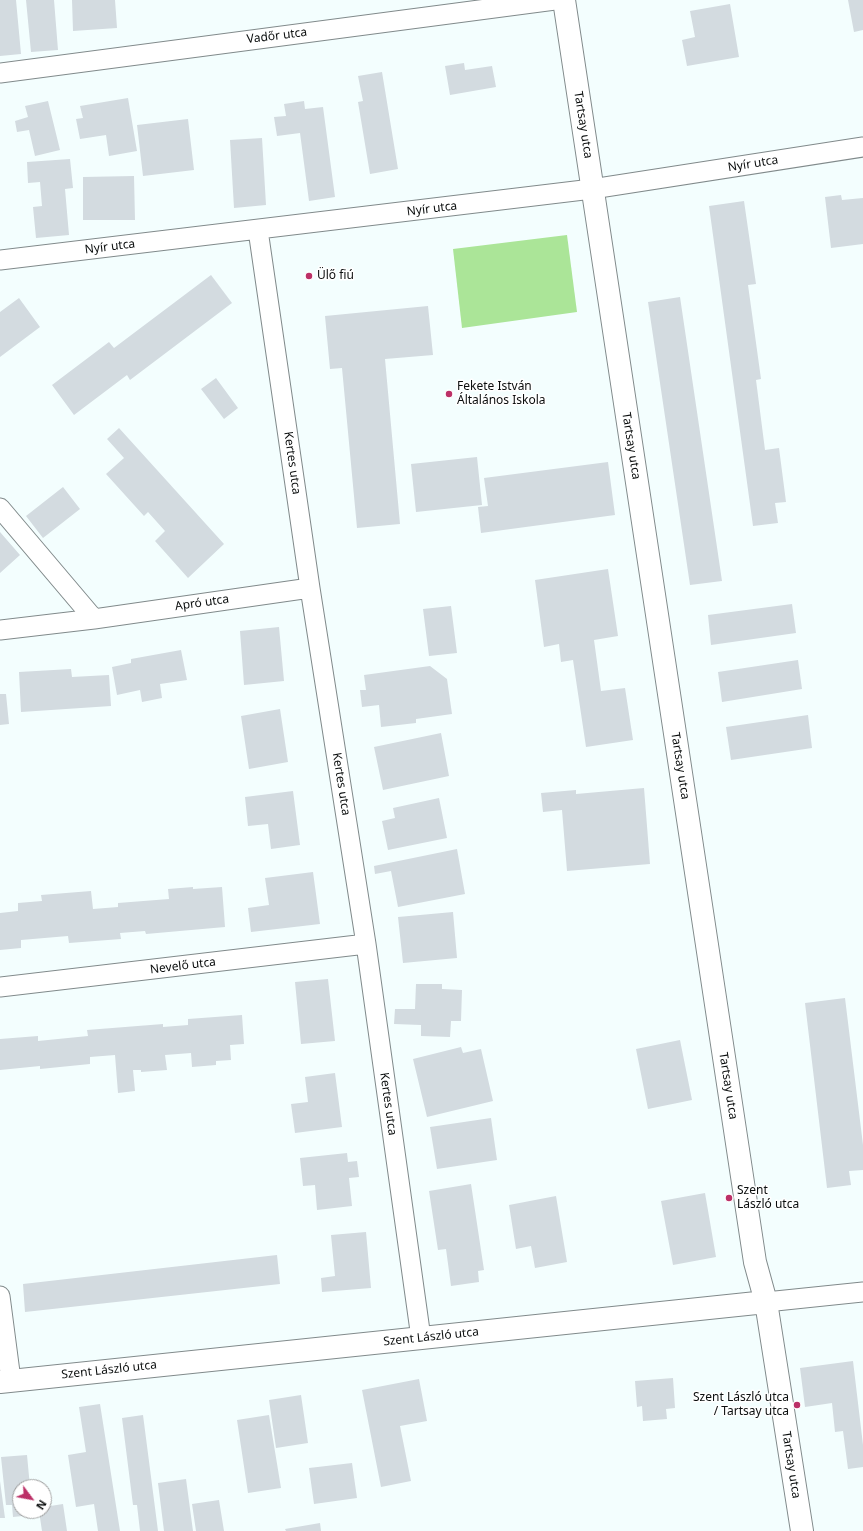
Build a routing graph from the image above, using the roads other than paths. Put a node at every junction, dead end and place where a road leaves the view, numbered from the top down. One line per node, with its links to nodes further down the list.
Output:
1 (555, 0): 3 (street, Vadőr utca)
2 (564, 0): 5 (street, Tartsay utca)
3 (0, 73)
4 (863, 147): 5 (street, Nyír utca)
5 (592, 189): 6 (street, Nyír utca); 16 (street, Tartsay utca)
6 (258, 230): 7 (street, Nyír utca); 9 (street, Kertes utca)
7 (0, 260)
8 (0, 508): 10 (street)
9 (310, 588): 10 (street, Apró utca); 12 (street, Kertes utca)
10 (94, 619): 11 (street, Apró utca)
11 (0, 630)
12 (366, 944): 13 (street, Nevelő utca); 17 (street, Kertes utca)
13 (0, 987)
14 (863, 1292): 16 (street, Szent László utca)
15 (0, 1296): 18 (street)
16 (766, 1302): 17 (street, Szent László utca); 19 (street, Tartsay utca)
17 (421, 1338): 18 (street, Szent László utca)
18 (6, 1381)
19 (802, 1531)

